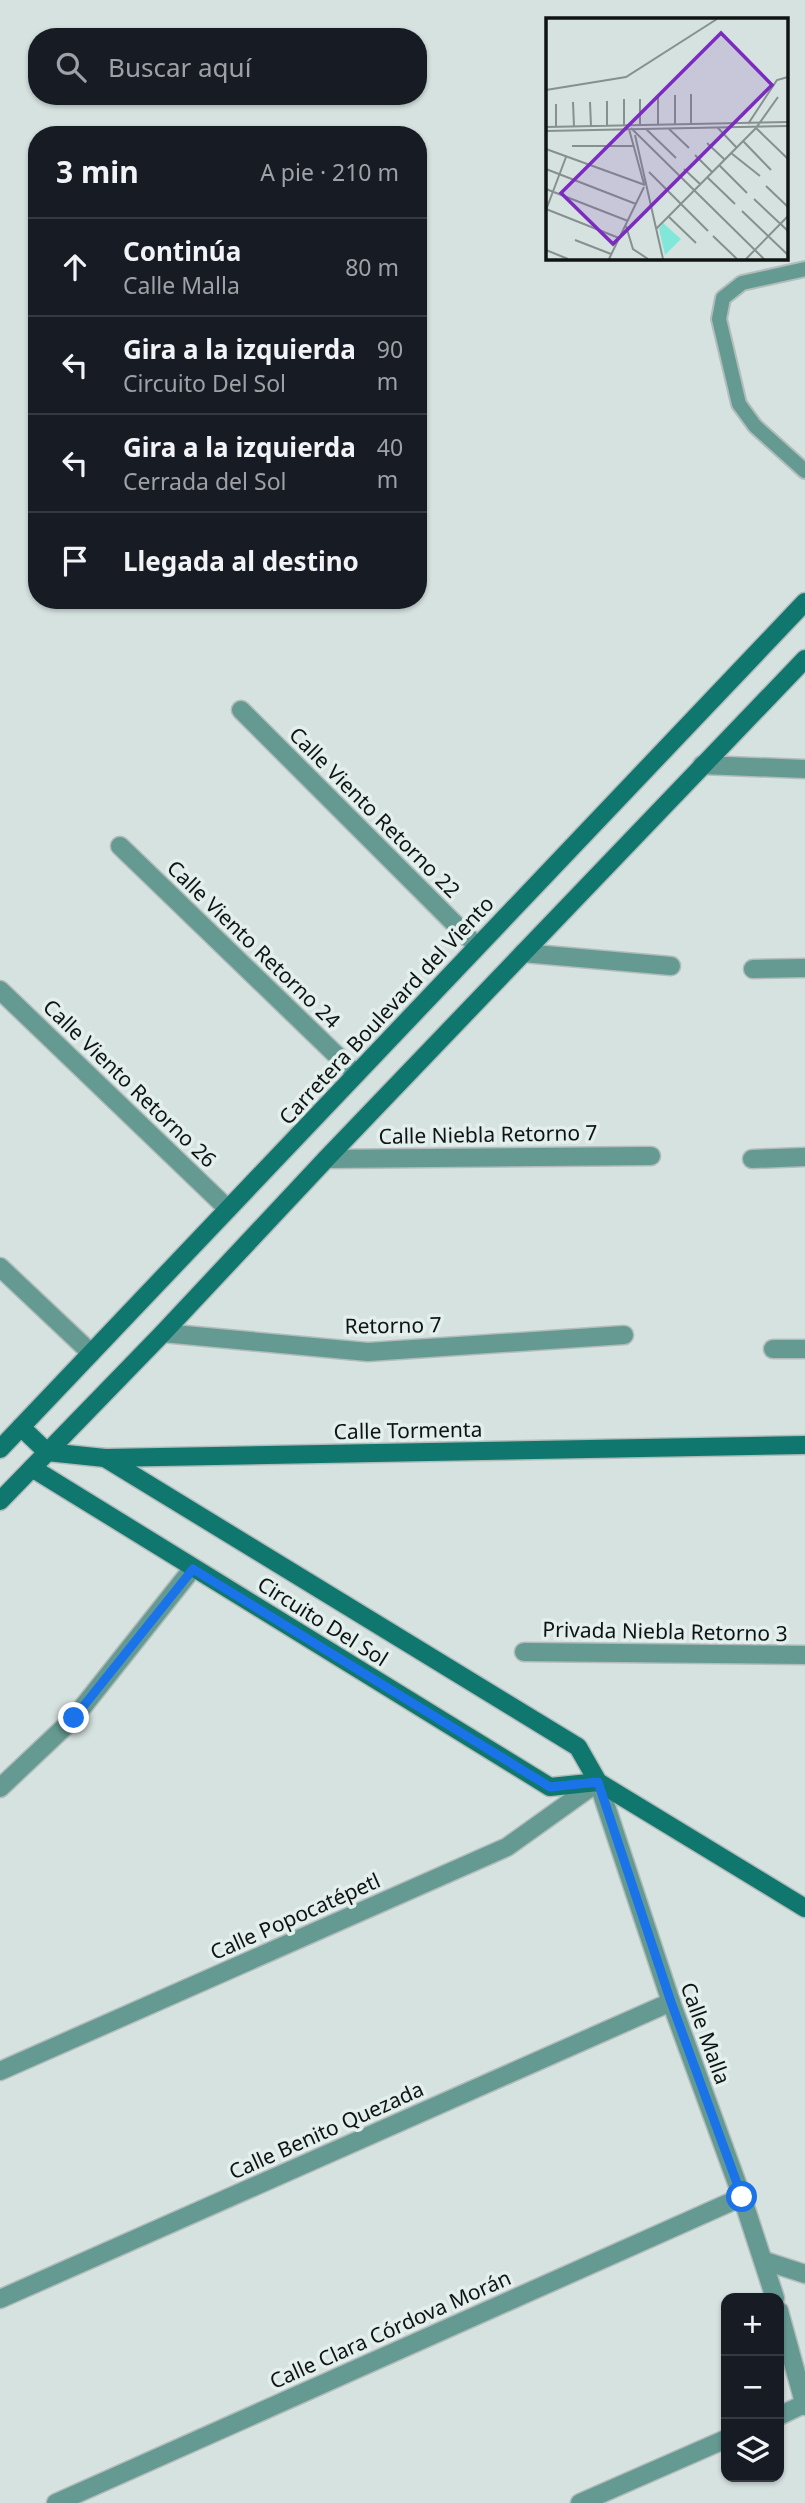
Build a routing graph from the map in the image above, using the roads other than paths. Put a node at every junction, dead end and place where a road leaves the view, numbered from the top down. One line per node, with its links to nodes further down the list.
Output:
1 (805, 269): 2 (lane)
2 (805, 471)
3 (805, 602): 9 (street, Carretera Boulevard del Viento)
4 (805, 659): 6 (street)
5 (241, 710): 9 (street, Calle Viento Retorno 22)
6 (702, 765): 7 (street); 10 (street)
7 (805, 769)
8 (120, 846): 15 (street, Calle Viento Retorno 24)
9 (477, 946): 15 (street, Carretera Boulevard del Viento)
10 (523, 953): 11 (street); 18 (street)
11 (671, 966)
12 (805, 968): 13 (street)
13 (753, 969)
14 (0, 989): 20 (street, Calle Viento Retorno 26)
15 (356, 1074): 20 (street, Carretera Boulevard del Viento)
16 (651, 1156): 18 (street, Calle Niebla Retorno 7)
17 (805, 1157): 19 (street)
18 (326, 1159): 22 (street)
19 (752, 1159)
20 (228, 1209): 26 (street, Carretera Boulevard del Viento)
21 (0, 1267): 26 (street)
22 (163, 1333): 23 (street, Retorno 7); 30 (street)
23 (624, 1335)
24 (773, 1349): 25 (street)
25 (805, 1349)
26 (91, 1353): 27 (street, Carretera Boulevard del Viento)
27 (21, 1427): 29 (street, Carretera Boulevard del Viento); 30 (street)
28 (805, 1445): 31 (street, Calle Tormenta)
29 (0, 1449)
30 (47, 1452): 31 (street, Calle Tormenta); 32 (street)
31 (105, 1458): 37 (street, Circuito Del Sol)
32 (32, 1468): 33 (street); 34 (street, Circuito Del Sol)
33 (0, 1501)
34 (193, 1569): 37 (street, Circuito Del Sol); 38 (street)
35 (524, 1652): 36 (street, Privada Niebla Retorno 3)
36 (805, 1656)
37 (598, 1782): 39 (street, Circuito Del Sol); 40 (street, Calle Malla); 41 (street, Calle Popocatépetl)
38 (0, 1788)
39 (805, 1908)
40 (671, 2002): 42 (street, Calle Malla); 46 (street, Calle Benito Quezada)
41 (0, 2071)
42 (742, 2197): 43 (street, Calle Malla); 51 (street, Calle Clara Córdova Morán)
43 (765, 2261): 44 (street); 45 (street, Calle Malla)
44 (805, 2274)
45 (774, 2293)
46 (0, 2299)
47 (784, 2329): 48 (street)
48 (805, 2405): 49 (street)
49 (784, 2414)
50 (721, 2441): 52 (street)
51 (56, 2503)
52 (580, 2503)

